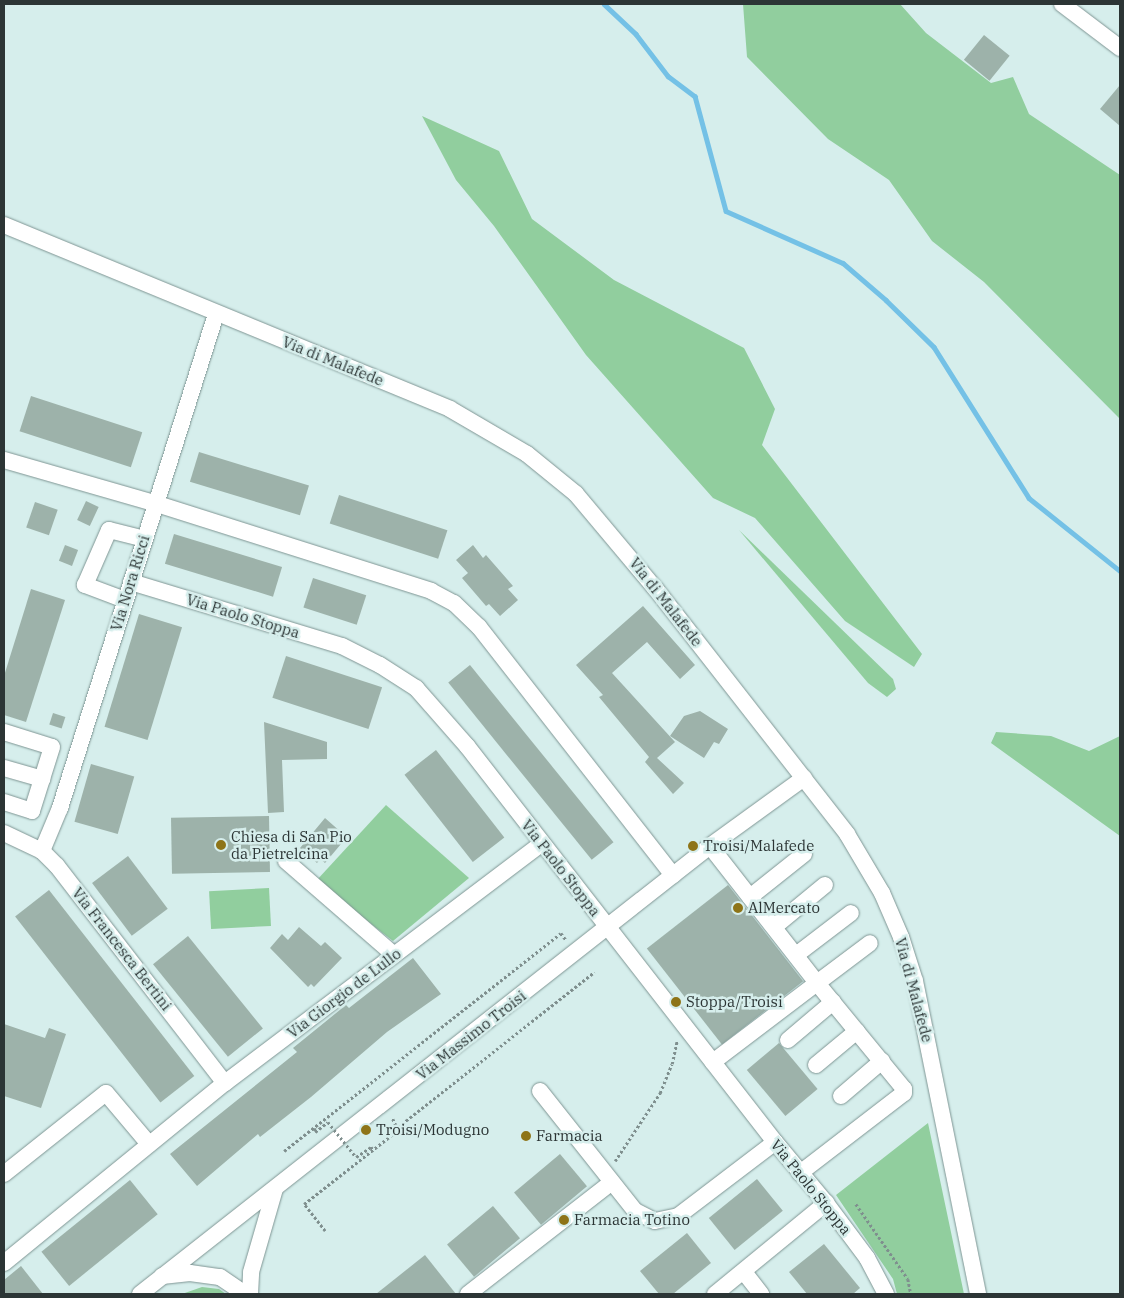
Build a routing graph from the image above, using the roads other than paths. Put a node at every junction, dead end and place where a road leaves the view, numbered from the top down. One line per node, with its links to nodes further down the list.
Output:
1 (1062, 4): 2 (street)
2 (1120, 48)
3 (4, 226): 4 (street, Via di Malafede)
4 (216, 314): 6 (street, Via Nora Ricci); 12 (street, Via di Malafede)
5 (4, 460): 6 (street)
6 (154, 503): 7 (street, Via Nora Ricci); 21 (street)
7 (144, 540): 8 (street, Via Nora Ricci); 9 (street)
8 (131, 582): 9 (street, Via Nora Ricci); 16 (street, Via Paolo Stoppa)
9 (125, 600): 18 (street, Via Nora Ricci)
10 (4, 732): 13 (street)
11 (4, 768): 13 (street)
12 (804, 778): 17 (street, Via Massimo Troisi); 58 (street, Via di Malafede)
13 (42, 779): 14 (street)
14 (5, 807)
15 (4, 833): 18 (street, Via Francesca Bertini)
16 (541, 844): 25 (street, Via Paolo Stoppa); 28 (street, Via Giorgio de Lullo)
17 (710, 846): 21 (street, Via Massimo Troisi); 23 (street)
18 (42, 851): 37 (street, Via Francesca Bertini)
19 (804, 854): 23 (street)
20 (286, 861): 28 (street)
21 (674, 875): 25 (street, Via Massimo Troisi)
22 (825, 884): 26 (street)
23 (750, 897): 26 (street)
24 (851, 913): 29 (street)
25 (608, 927): 35 (street, Via Paolo Stoppa); 45 (street, Via Massimo Troisi)
26 (774, 927): 29 (street)
27 (870, 943): 30 (street)
28 (394, 955): 37 (street, Via Giorgio de Lullo)
29 (796, 955): 30 (street)
30 (817, 983): 31 (street); 35 (street)
31 (833, 1002): 32 (street); 33 (street)
32 (857, 1031): 34 (street); 36 (street)
33 (788, 1040)
34 (882, 1061): 39 (street); 42 (street)
35 (713, 1062): 40 (street, Via Paolo Stoppa)
36 (816, 1065)
37 (225, 1083): 41 (street, Via Giorgio de Lullo)
38 (540, 1091): 44 (street)
39 (841, 1096)
40 (774, 1142): 42 (street, Via Paolo Stoppa); 44 (street)
41 (149, 1144): 43 (street); 47 (street, Via Giorgio de Lullo)
42 (800, 1172): 46 (street, Via Paolo Stoppa)
43 (4, 1174)
44 (609, 1178): 54 (street)
45 (275, 1189): 49 (street, Via Massimo Troisi); 53 (street)
46 (826, 1203): 48 (street); 57 (street, Via Paolo Stoppa)
47 (4, 1263)
48 (744, 1272): 55 (street); 56 (street)
49 (162, 1276): 50 (street, Via Massimo Troisi); 51 (street); 52 (street)
50 (140, 1294)
51 (158, 1294)
52 (245, 1294)
53 (250, 1294)
54 (468, 1294)
55 (715, 1294)
56 (761, 1294)
57 (886, 1294)
58 (978, 1294)

